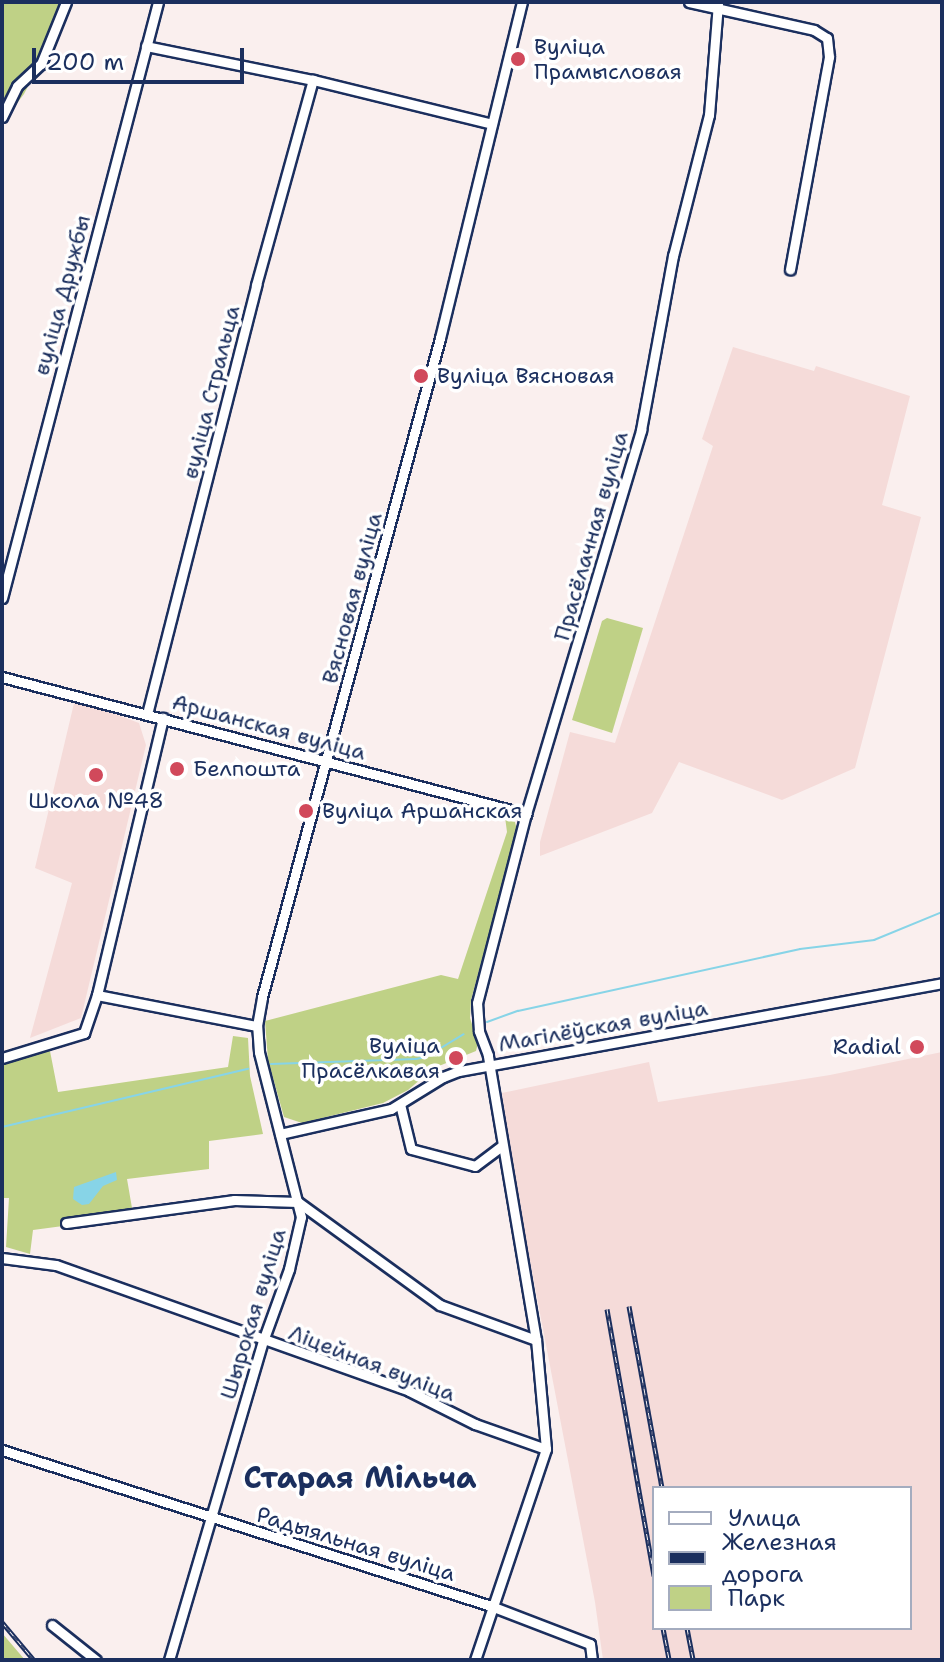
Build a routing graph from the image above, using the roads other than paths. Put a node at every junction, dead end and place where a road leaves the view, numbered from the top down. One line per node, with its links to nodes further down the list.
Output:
1 (66, 2): 8 (street)
2 (158, 2): 6 (street, вуліца Дружбы)
3 (522, 2): 9 (street, Вясновая вуліца)
4 (689, 2): 5 (street)
5 (718, 6): 10 (street); 16 (street, Прасёлачная вуліца)
6 (146, 46): 7 (street); 11 (street, вуліца Дружбы)
7 (313, 80): 9 (street); 13 (street, вуліца Стральца)
8 (2, 117)
9 (492, 124): 15 (street, Вясновая вуліца)
10 (790, 269)
11 (2, 598)
12 (2, 677): 13 (street, Аршанская вуліца)
13 (147, 714): 14 (street, Аршанская вуліца)
14 (163, 718): 15 (street, Аршанская вуліца); 18 (street)
15 (327, 760): 16 (street, Аршанская вуліца); 19 (street, Вясновая вуліца)
16 (526, 814): 21 (street, Прасёлачная вуліца)
17 (942, 983): 21 (street, Магілёўская вуліца)
18 (97, 995): 19 (street); 20 (street)
19 (257, 1026): 23 (street, Вясновая вуліца)
20 (2, 1058)
21 (490, 1065): 22 (street, Магілёўская вуліца); 24 (street, Прасёлачная вуліца)
22 (400, 1104): 23 (street, Магілёўская вуліца); 24 (street)
23 (280, 1134): 25 (street, Вясновая вуліца)
24 (502, 1146): 28 (street, Прасёлачная вуліца)
25 (298, 1202): 26 (street, Шырокая вуліца); 28 (street); 29 (street, Шырокая вуліца)
26 (66, 1223)
27 (2, 1258): 29 (street, Ліцейная вуліца)
28 (536, 1340): 30 (street, Прасёлачная вуліца)
29 (263, 1341): 30 (street, Ліцейная вуліца); 32 (street, Шырокая вуліца)
30 (546, 1449): 33 (street)
31 (2, 1450): 32 (street, Радыяльная вуліца)
32 (211, 1518): 33 (street, Радыяльная вуліца); 36 (street, Шырокая вуліца)
33 (491, 1606): 37 (street); 38 (street, Радыяльная вуліца)
34 (52, 1625): 35 (street)
35 (96, 1660)
36 (169, 1660)
37 (475, 1660)
38 (592, 1660)

